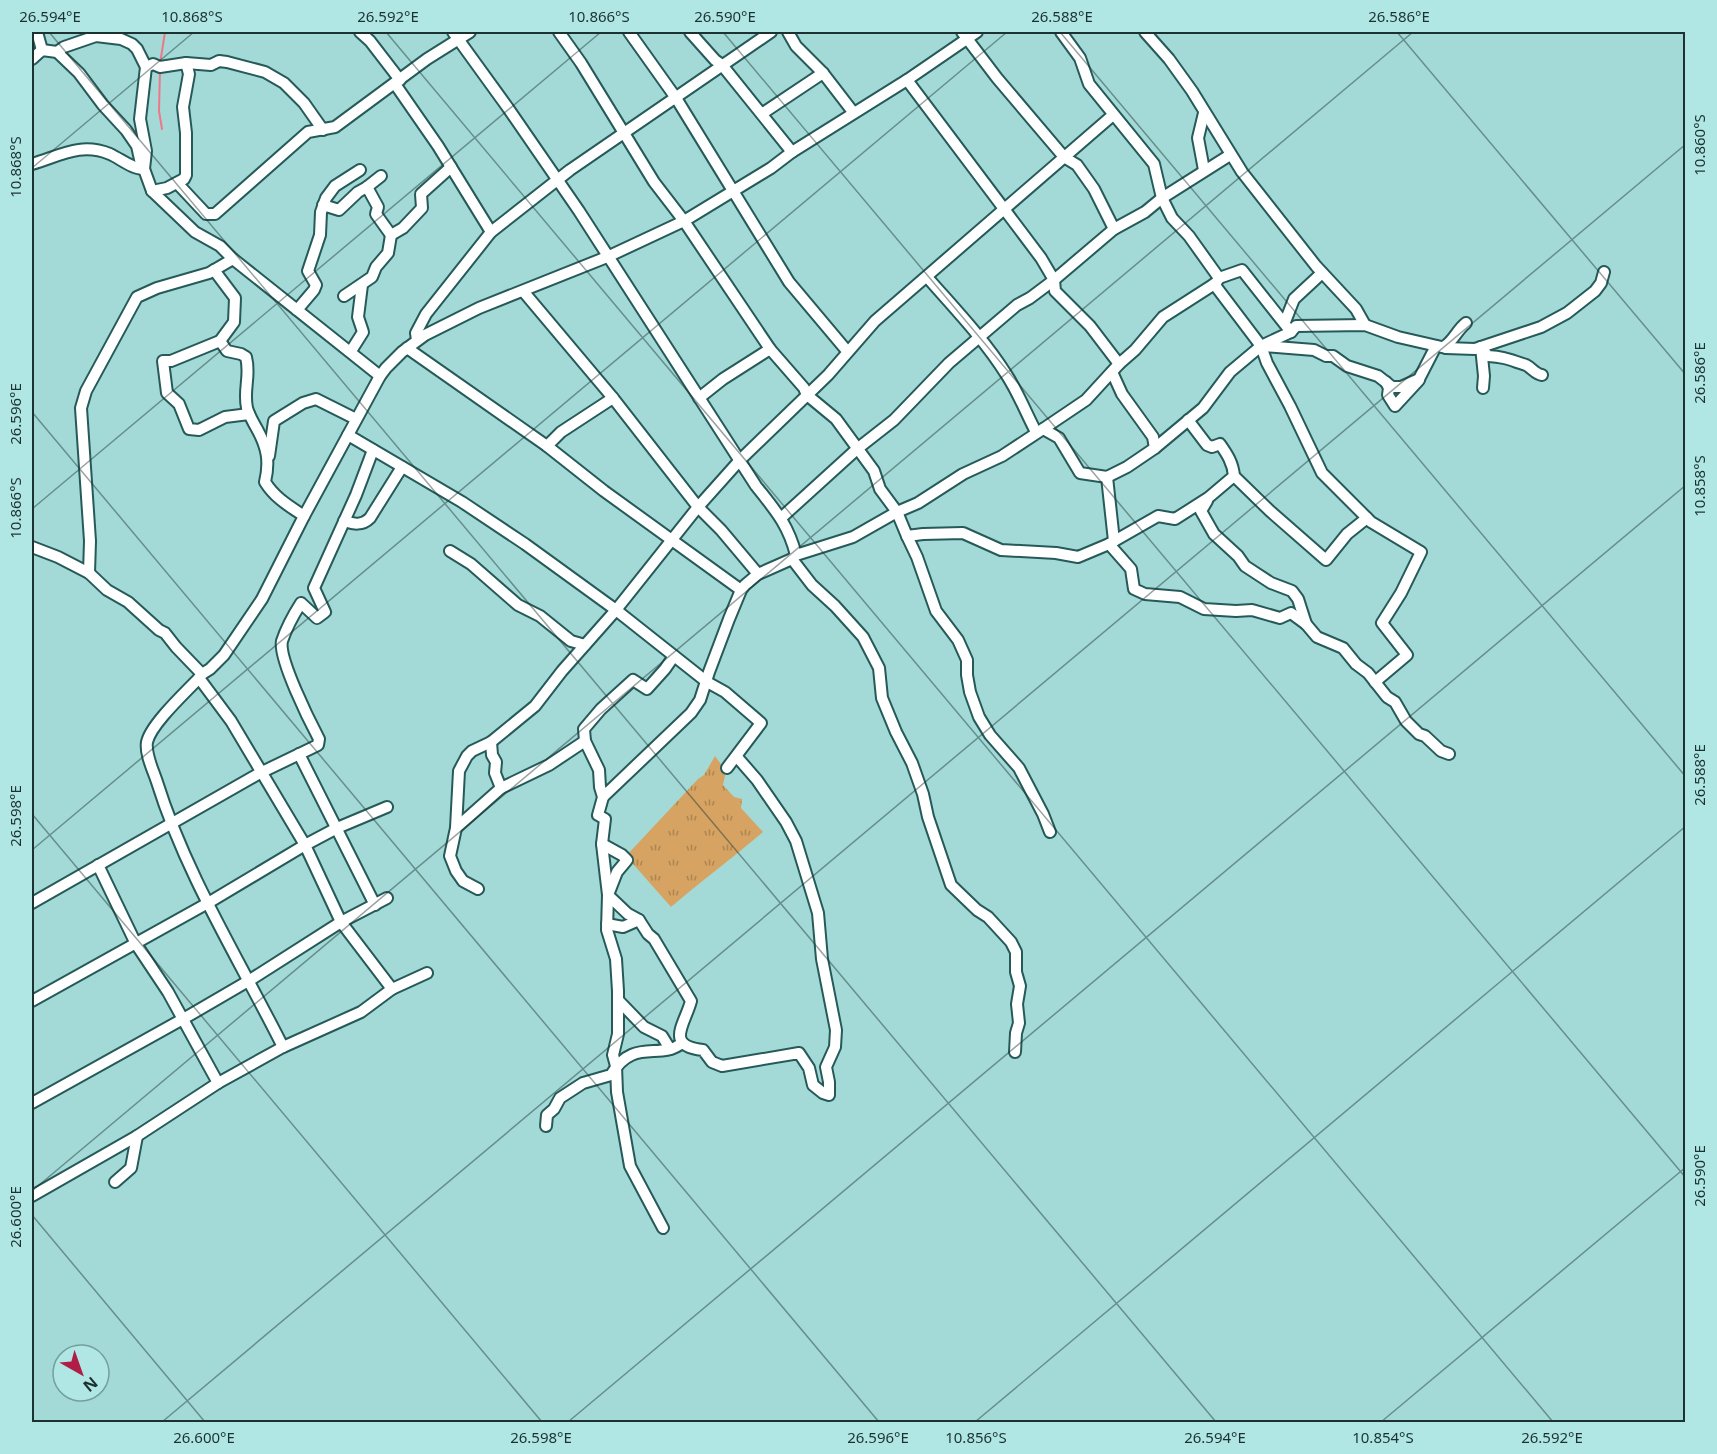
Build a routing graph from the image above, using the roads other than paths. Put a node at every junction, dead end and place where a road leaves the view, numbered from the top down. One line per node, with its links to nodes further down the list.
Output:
1 (38, 32): 15 (street)
2 (360, 32): 23 (street)
3 (470, 32): 13 (street)
4 (559, 32): 30 (street)
5 (628, 32): 24 (street)
6 (690, 32): 19 (street)
7 (771, 32): 19 (street)
8 (788, 32): 21 (street)
9 (977, 32): 14 (street)
10 (1061, 32): 28 (street)
11 (1145, 32): 27 (street)
12 (97, 34): 16 (street); 20 (street)
13 (455, 35): 23 (street); 40 (street)
14 (965, 35): 22 (street); 33 (street)
15 (42, 50): 16 (street); 17 (street)
16 (57, 52): 36 (street)
17 (32, 59)
18 (186, 63): 20 (street); 29 (street); 41 (street)
19 (722, 65): 24 (street); 26 (street)
20 (146, 67): 36 (street)
21 (823, 72): 25 (street); 26 (street)
22 (907, 80): 25 (street); 47 (street)
23 (397, 82): 29 (street); 35 (street)
24 (676, 98): 30 (street); 43 (street)
25 (853, 112): 31 (street)
26 (763, 113): 31 (street)
27 (1204, 113): 32 (street); 38 (street)
28 (1113, 115): 33 (street); 45 (street)
29 (323, 130): 41 (street)
30 (624, 133): 40 (street); 48 (street)
31 (792, 152): 43 (street)
32 (1230, 155): 38 (street); 56 (street)
33 (1064, 157): 47 (street); 49 (street)
34 (32, 164): 36 (street)
35 (451, 167): 50 (street); 51 (street)
36 (144, 169): 44 (street)
37 (360, 170): 46 (street)
38 (1204, 170): 45 (street)
39 (381, 176): 42 (street)
40 (556, 180): 50 (street); 52 (street)
41 (177, 183): 44 (street)
42 (367, 187): 46 (street); 51 (street)
43 (733, 190): 48 (street); 76 (street)
44 (152, 191): 53 (street)
45 (1162, 198): 49 (street); 59 (street)
46 (323, 205): 63 (street)
47 (1003, 209): 57 (street); 58 (street)
48 (684, 221): 52 (street); 74 (street)
49 (1114, 229): 58 (street)
50 (491, 232): 68 (street)
51 (391, 235): 60 (street)
52 (606, 257): 61 (street); 85 (street)
53 (233, 259): 54 (street); 63 (street)
54 (214, 270): 69 (street); 113 (street)
55 (1604, 272): 72 (street)
56 (1322, 273): 65 (street); 66 (street)
57 (927, 277): 67 (street); 76 (street)
58 (1054, 279): 67 (street); 77 (street)
59 (1217, 281): 66 (street); 70 (street); 77 (street)
60 (362, 285): 62 (street); 75 (street)
61 (523, 291): 68 (street); 84 (street)
62 (344, 296)
63 (297, 309): 75 (street)
64 (1466, 323): 71 (street)
65 (1365, 325): 66 (street); 71 (street)
66 (1288, 327): 70 (street)
67 (979, 338): 89 (street); 93 (street)
68 (417, 340): 73 (street)
69 (220, 341): 86 (street); 86 (street)
70 (1261, 346): 81 (street); 88 (street); 105 (street)
71 (1441, 347): 72 (street); 80 (street)
72 (1481, 347): 78 (street); 82 (street)
73 (406, 348): 79 (street); 91 (street)
74 (770, 348): 83 (street); 85 (street)
75 (351, 351): 79 (street)
76 (847, 351): 83 (street)
77 (1116, 368): 89 (street); 92 (street)
78 (1542, 375)
79 (380, 376): 87 (street)
80 (1419, 379): 81 (street); 81 (street)
81 (1386, 382)
82 (1483, 388)
83 (807, 394): 93 (street); 96 (street)
84 (613, 398): 91 (street); 101 (street)
85 (699, 398): 96 (street)
86 (249, 414): 95 (street)
87 (356, 419): 90 (street); 95 (street)
88 (1188, 420): 92 (street); 98 (street)
89 (1040, 431): 99 (street); 102 (street)
90 (348, 435): 94 (street); 103 (street)
91 (547, 446): 108 (street)
92 (1155, 448): 99 (street)
93 (857, 449): 102 (street); 104 (street)
94 (373, 450): 97 (street); 106 (street)
95 (268, 459): 103 (street)
96 (740, 460): 101 (street); 104 (street)
97 (402, 467): 106 (street); 116 (street)
98 (1234, 476): 100 (street); 105 (street)
99 (1107, 477): 109 (street)
100 (1208, 498): 109 (street); 117 (street)
101 (698, 507): 108 (street); 114 (street)
102 (897, 512): 107 (street); 112 (street)
103 (304, 516): 120 (street)
104 (781, 518): 112 (street)
105 (1367, 518): 122 (street)
106 (344, 521): 125 (street)
107 (907, 536): 109 (street); 136 (street)
108 (671, 541): 115 (street); 116 (street)
109 (1112, 543): 117 (street)
110 (32, 547): 113 (street)
111 (450, 551): 118 (street)
112 (794, 557): 114 (street); 159 (street)
113 (89, 573): 120 (street)
114 (758, 574): 115 (street)
115 (741, 590): 121 (street)
116 (616, 609): 118 (street); 119 (street)
117 (1306, 624): 122 (street)
118 (585, 645): 124 (street)
119 (674, 656): 121 (street); 123 (street)
120 (201, 676): 129 (street); 133 (street)
121 (707, 682): 127 (street); 131 (street)
122 (1375, 682): 126 (street)
123 (585, 741): 130 (street); 131 (street)
124 (491, 742): 130 (street); 135 (street)
125 (299, 754): 129 (street); 134 (street)
126 (1449, 754)
127 (737, 757): 128 (street); 156 (street)
128 (727, 768)
129 (260, 773): 133 (street); 138 (street)
130 (501, 788): 135 (street)
131 (603, 796): 137 (street)
132 (387, 807): 134 (street)
133 (170, 824): 139 (street); 144 (street)
134 (337, 828): 138 (street); 145 (street)
135 (456, 828): 140 (street)
136 (1050, 832)
137 (602, 844): 141 (street); 141 (street)
138 (305, 845): 144 (street); 147 (street)
139 (98, 865): 143 (street); 149 (street)
140 (478, 889)
141 (608, 895): 146 (street); 148 (street)
142 (387, 898): 145 (street)
143 (32, 903)
144 (208, 903): 149 (street); 151 (street)
145 (375, 904): 147 (street)
146 (639, 920): 148 (street); 156 (street)
147 (341, 922): 151 (street); 152 (street)
148 (607, 924): 153 (street)
149 (136, 944): 154 (street); 155 (street)
150 (427, 973): 152 (street)
151 (250, 980): 155 (street); 157 (street)
152 (392, 989): 157 (street)
153 (618, 1000): 158 (street); 160 (street)
154 (32, 1001)
155 (183, 1019): 161 (street); 162 (street)
156 (682, 1043): 158 (street)
157 (283, 1047): 161 (street)
158 (670, 1048): 160 (street)
159 (1015, 1052)
160 (616, 1066): 163 (street); 167 (street)
161 (218, 1083): 164 (street)
162 (32, 1103)
163 (546, 1126)
164 (137, 1136): 165 (street); 166 (street)
165 (115, 1182)
166 (32, 1196)
167 (663, 1228)

